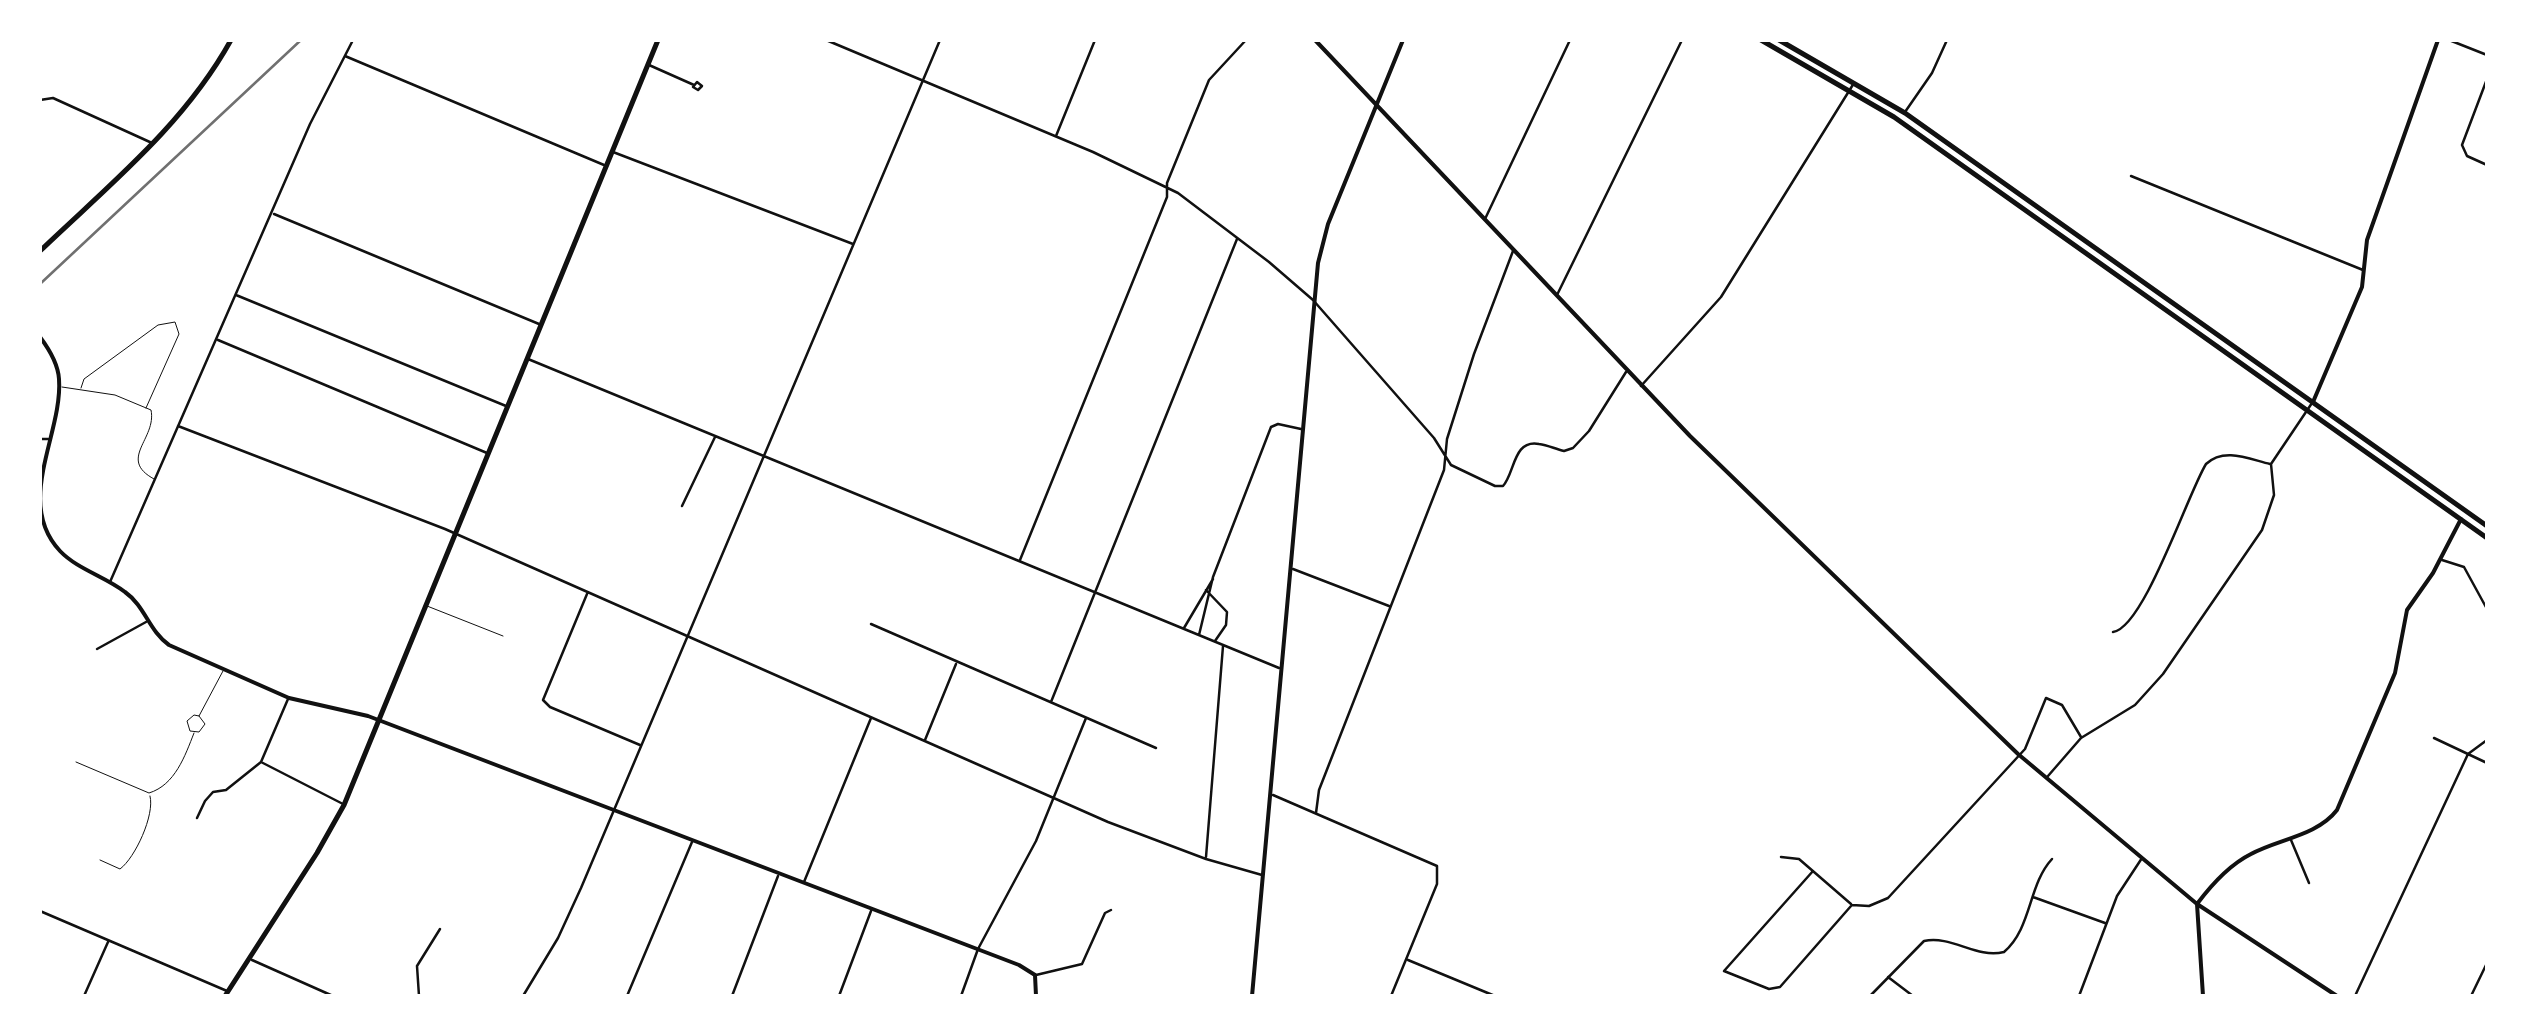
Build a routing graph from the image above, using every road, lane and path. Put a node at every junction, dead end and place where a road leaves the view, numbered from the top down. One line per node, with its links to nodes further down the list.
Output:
1 (231, 40): 31 (main road)
2 (352, 40): 19 (street)
3 (658, 40): 21 (main road)
4 (826, 40): 23 (street)
5 (940, 40): 23 (street)
6 (1095, 40): 30 (street)
7 (1246, 40): 36 (street)
8 (1315, 40): 28 (street)
9 (1403, 40): 28 (street)
10 (1570, 40): 38 (street)
11 (1682, 40): 45 (street)
12 (1761, 40): 26 (main road)
13 (1779, 40): 24 (main road)
14 (1947, 40): 29 (street)
15 (2438, 40): 43 (street)
16 (2449, 40): 18 (street)
17 (2473, 40): 18 (street)
18 (2470, 48): 20 (street)
19 (343, 55): 34 (street); 37 (street)
20 (2487, 55)
21 (648, 64): 25 (street); 32 (main road)
22 (2487, 78): 33 (street)
23 (923, 81): 30 (street); 40 (street)
24 (1855, 82): 26 (street); 29 (main road)
25 (694, 85)
26 (1850, 90): 52 (street); 58 (main road)
27 (40, 100): 31 (street)
28 (1375, 104): 38 (street); 46 (street)
29 (1905, 113): 55 (main road)
30 (1056, 138): 36 (street)
31 (154, 144): 41 (main road)
32 (612, 151): 34 (main road); 40 (street)
33 (2487, 165)
34 (606, 166): 47 (main road)
35 (2131, 176): 43 (street)
36 (1167, 186): 39 (street); 76 (street)
37 (271, 213): 44 (street); 47 (street)
38 (1484, 221): 42 (street)
39 (1238, 238): 46 (street); 81 (street)
40 (854, 245): 66 (street)
41 (40, 251)
42 (1513, 252): 45 (street); 67 (street)
43 (2364, 271): 55 (street)
44 (236, 295): 49 (street); 56 (street)
45 (1556, 296): 51 (street)
46 (1313, 300): 60 (street); 67 (street)
47 (541, 324): 50 (main road)
48 (40, 337): 53 (street)
49 (215, 339): 59 (street); 65 (street)
50 (527, 359): 56 (main road); 61 (street)
51 (1626, 371): 52 (street); 67 (street)
52 (1641, 386): 111 (street)
53 (59, 387): 54 (lane); 63 (street)
54 (81, 388): 57 (lane); 57 (lane)
55 (2312, 402): 58 (street); 72 (main road)
56 (508, 406): 65 (main road)
57 (146, 408): 69 (lane)
58 (2307, 410): 68 (street); 71 (main road)
59 (178, 426): 69 (street); 73 (street)
60 (1301, 429): 77 (street); 79 (street)
61 (715, 435): 66 (street); 70 (street)
62 (40, 439): 63 (street)
63 (48, 439): 64 (street)
64 (43, 448): 78 (street)
65 (488, 453): 73 (main road)
66 (765, 455): 76 (street); 89 (street)
67 (1447, 459): 83 (street)
68 (2272, 464): 88 (street); 105 (street)
69 (155, 480): 78 (street)
70 (682, 506)
71 (2461, 519): 74 (main road); 75 (street)
72 (2487, 526)
73 (456, 534): 80 (street); 82 (main road)
74 (2487, 538)
75 (2440, 560): 84 (street); 124 (street)
76 (1020, 561): 81 (street)
77 (1290, 568): 83 (street); 96 (street)
78 (110, 582): 85 (street)
79 (1208, 589): 87 (street); 91 (street); 92 (street)
80 (587, 592): 89 (street); 109 (street)
81 (1094, 592): 87 (street); 99 (street)
82 (426, 605): 90 (lane); 103 (main road)
83 (1390, 606): 122 (street)
84 (2487, 609)
85 (147, 622): 94 (street); 97 (street)
86 (871, 624): 95 (street)
87 (1183, 630): 91 (street)
88 (2113, 632)
89 (686, 635): 101 (street); 109 (street)
90 (503, 636)
91 (1198, 636): 92 (street)
92 (1215, 642): 93 (street)
93 (1224, 646): 96 (street); 128 (street)
94 (97, 648)
95 (957, 662): 99 (street); 107 (street)
96 (1280, 668): 118 (street)
97 (224, 670): 98 (street); 100 (lane)
98 (289, 698): 103 (street); 114 (street)
99 (1052, 702): 102 (street)
100 (200, 716): 104 (lane); 104 (lane)
101 (872, 716): 107 (street); 135 (street)
102 (1086, 717): 110 (street); 119 (street)
103 (380, 721): 120 (main road); 121 (street)
104 (194, 733): 117 (lane)
105 (2082, 738): 111 (street); 116 (street)
106 (2434, 738): 112 (street)
107 (926, 740): 119 (street)
108 (2487, 740): 112 (street)
109 (641, 746): 121 (street)
110 (1156, 748)
111 (2018, 754): 116 (street); 138 (street)
112 (2468, 754): 115 (street); 169 (street)
113 (76, 762): 117 (lane)
114 (261, 762): 120 (street); 123 (street)
115 (2487, 763)
116 (2046, 778): 127 (street)
117 (149, 792): 130 (lane)
118 (1271, 794): 122 (street); 133 (street)
119 (1054, 799): 128 (street); 145 (street)
120 (344, 804): 146 (main road)
121 (614, 812): 125 (street); 155 (street)
122 (1316, 813): 147 (street)
123 (197, 818)
124 (2291, 838): 134 (street); 137 (street)
125 (692, 842): 132 (street); 156 (street)
126 (1781, 857): 131 (street)
127 (2143, 857): 137 (street); 142 (street)
128 (1206, 858): 133 (street)
129 (2052, 859): 136 (street)
130 (100, 860)
131 (1813, 871): 138 (street); 138 (street)
132 (779, 874): 135 (street); 157 (street)
133 (1262, 875): 161 (street)
134 (2309, 883)
135 (804, 884): 139 (street)
136 (2033, 897): 142 (street); 150 (street)
137 (2198, 904): 167 (street); 168 (street)
138 (1852, 905)
139 (872, 909): 145 (street); 158 (street)
140 (1111, 910): 149 (street)
141 (40, 912): 144 (street)
142 (2106, 924): 166 (street)
143 (440, 929): 154 (street)
144 (109, 941): 151 (street); 152 (street)
145 (978, 949): 149 (street); 159 (street)
146 (250, 959): 151 (main road); 153 (street)
147 (1407, 959): 162 (street); 163 (street)
148 (2487, 963): 170 (street)
149 (1035, 976): 160 (street)
150 (1888, 977): 164 (street); 165 (street)
151 (227, 994)
152 (84, 996)
153 (333, 996)
154 (419, 996)
155 (523, 996)
156 (627, 996)
157 (732, 996)
158 (839, 996)
159 (960, 996)
160 (1036, 996)
161 (1252, 996)
162 (1391, 996)
163 (1495, 996)
164 (1870, 996)
165 (1914, 996)
166 (2079, 996)
167 (2203, 996)
168 (2336, 996)
169 (2355, 996)
170 (2470, 996)

